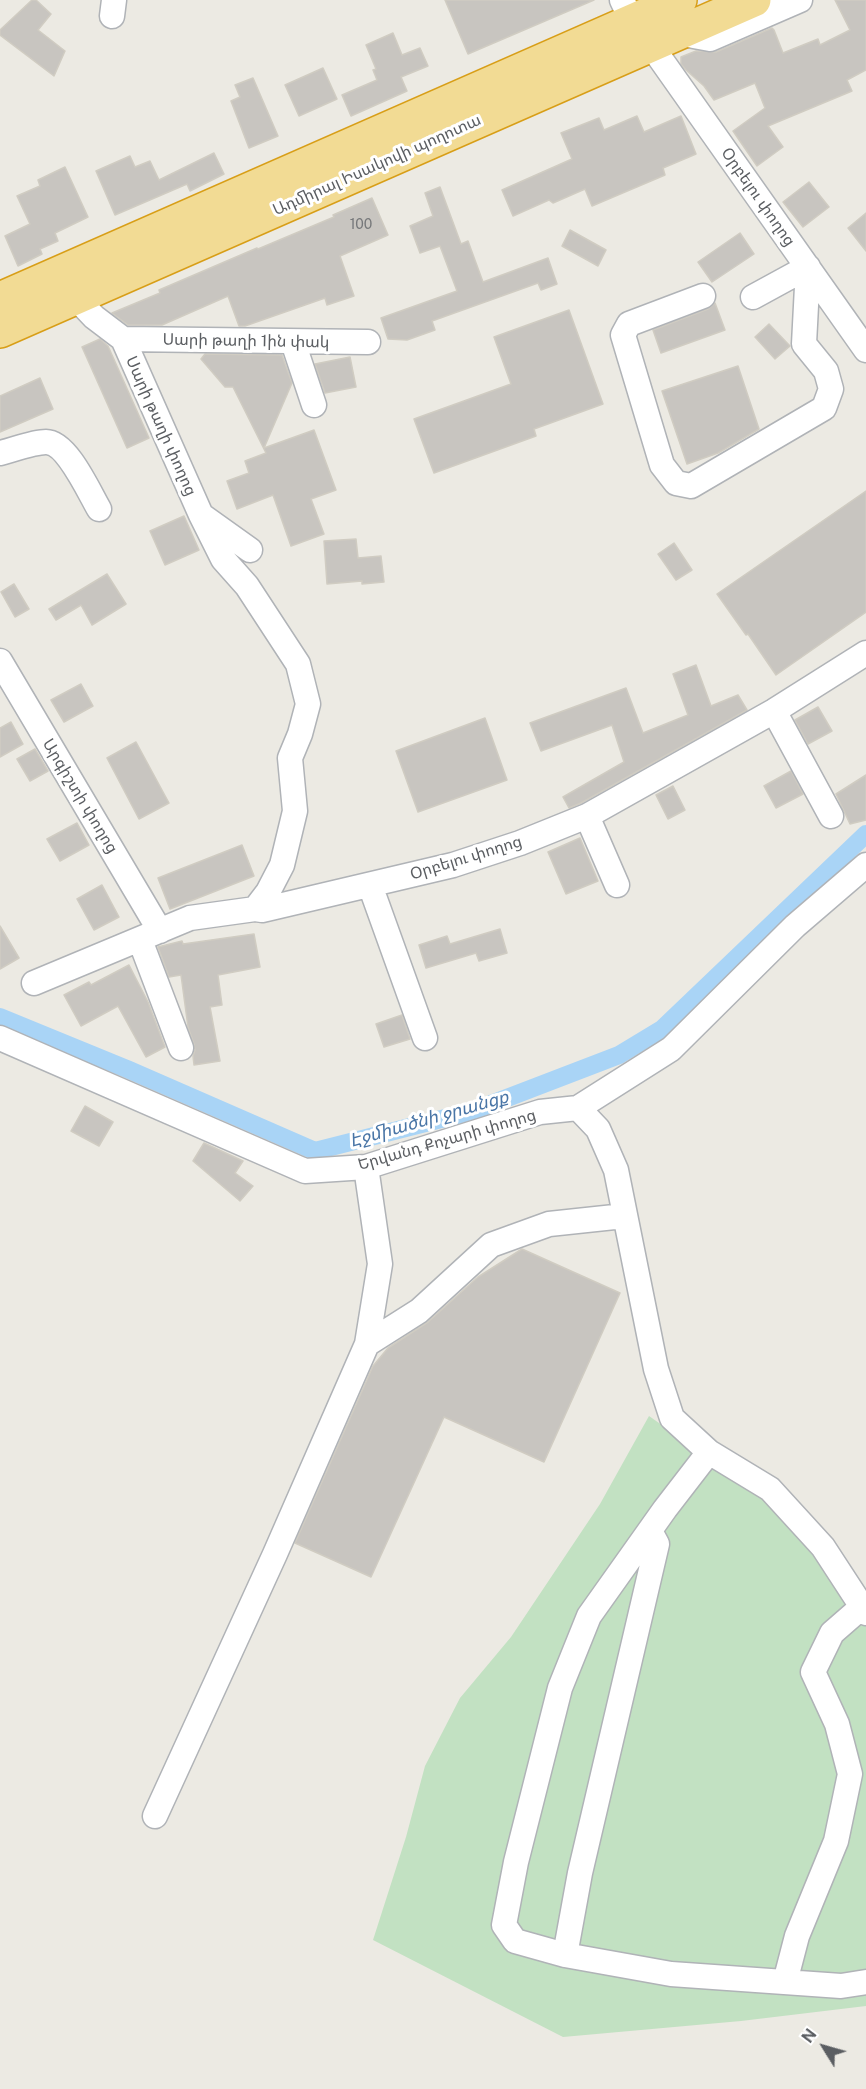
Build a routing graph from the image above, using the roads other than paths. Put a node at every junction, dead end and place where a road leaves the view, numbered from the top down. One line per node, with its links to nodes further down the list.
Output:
1 (754, 0): 3 (highway, Ադմիրալ Իսակովի պողոտա)
2 (800, 0): 3 (street)
3 (658, 15): 4 (street, Օրբելու փողոց); 7 (highway, Ադմիրալ Իսակովի պողոտա); 8 (highway, Ադմիրալ Իսակովի պողոտա)
4 (808, 267): 5 (street); 6 (street); 13 (street, Օրբելու փողոց)
5 (703, 296)
6 (753, 297)
7 (76, 298): 9 (highway, Ադմիրալ Իսակովի պողոտա); 10 (street, Սարի թաղի փողոց)
8 (0, 299)
9 (0, 331)
10 (123, 339): 11 (street, Սարի թաղի 1ին փակ); 17 (street, Սարի թաղի փողոց)
11 (293, 342): 12 (street, Սարի թաղի 1ին փակ); 14 (street)
12 (368, 342)
13 (866, 350)
14 (314, 405)
15 (0, 453): 16 (street)
16 (99, 509)
17 (201, 515): 18 (street, Սարի թաղի փողոց); 27 (street)
18 (250, 550)
19 (866, 653): 21 (street, Օրբելու փողոց)
20 (0, 661): 28 (street, Արգիշտի փողոց)
21 (774, 711): 22 (street, Օրբելու փողոց); 23 (street)
22 (587, 816): 25 (street, Օրբելու փողոց); 26 (street)
23 (831, 816)
24 (866, 865): 33 (street, Երվանդ Քոչարի փողոց)
25 (370, 885): 27 (street, Օրբելու փողոց); 31 (street)
26 (616, 885)
27 (255, 909): 28 (street, Օրբելու փողոց)
28 (150, 935): 29 (street, Օրբելու փողոց); 32 (street, Արգիշտի փողոց)
29 (34, 983)
30 (0, 1038): 34 (street, Երվանդ Քոչարի փողոց)
31 (425, 1038)
32 (181, 1048)
33 (578, 1108): 34 (street, Երվանդ Քոչարի փողոց); 35 (street)
34 (366, 1167): 36 (street)
35 (624, 1216): 36 (street); 37 (street)
36 (367, 1344): 40 (street)
37 (709, 1452): 38 (street); 39 (street)
38 (650, 1531): 41 (street); 41 (street)
39 (864, 1609): 42 (street)
40 (156, 1816)
41 (565, 1955): 42 (street)
42 (785, 1982): 43 (street)
43 (866, 1982)

